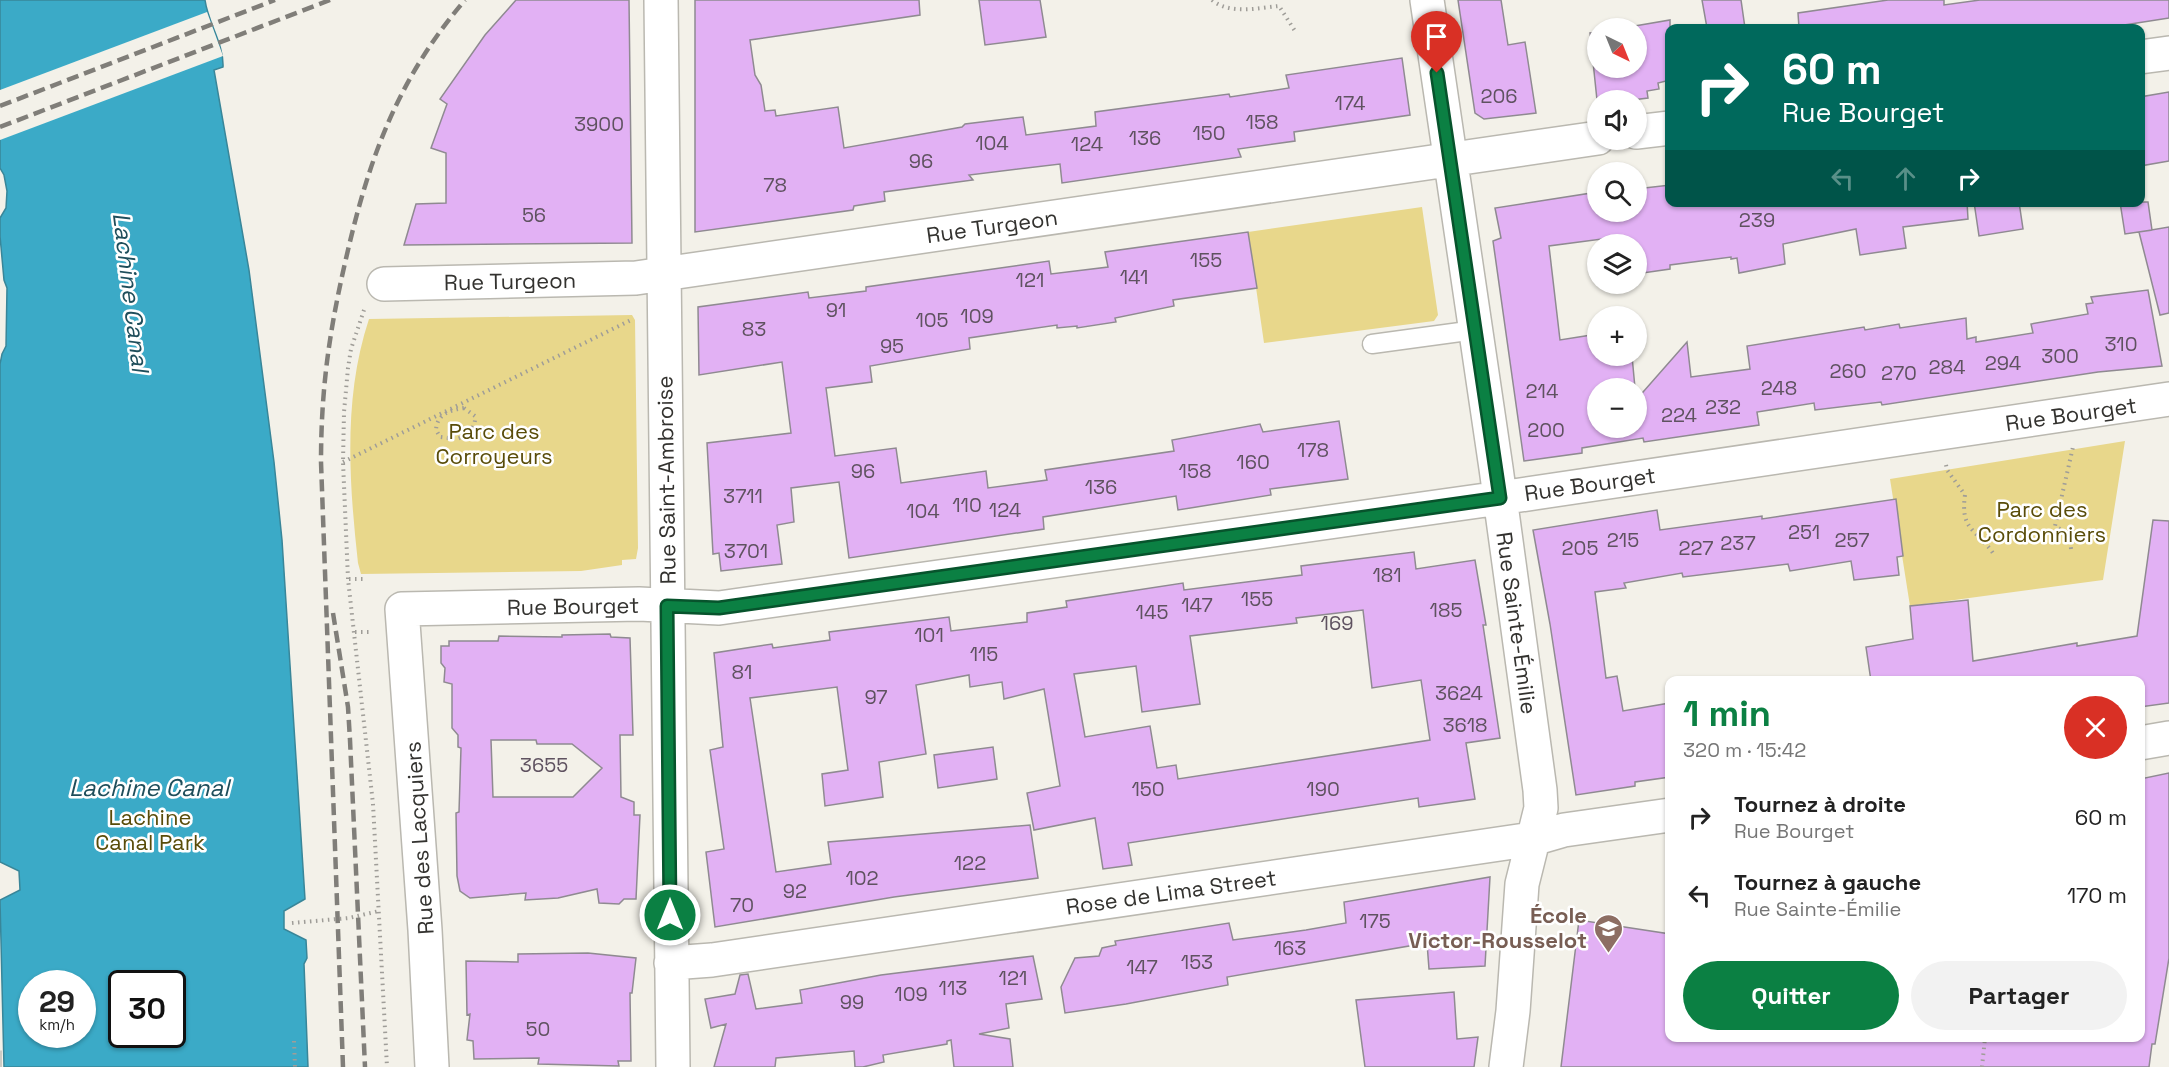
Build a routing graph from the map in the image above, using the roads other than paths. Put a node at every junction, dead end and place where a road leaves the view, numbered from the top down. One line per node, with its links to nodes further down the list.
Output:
1 (661, 0): 9 (street, Rue Saint-Ambroise)
2 (1427, 0): 8 (street, Rue Sainte-Émilie)
3 (2169, 53): 4 (street)
4 (2145, 56)
5 (1665, 129): 6 (street)
6 (1647, 131)
7 (1587, 140): 8 (street, Rue Turgeon)
8 (1451, 161): 9 (street, Rue Turgeon); 11 (street, Rue Sainte-Émilie)
9 (664, 274): 10 (street, Rue Turgeon); 15 (street, Rue Saint-Ambroise)
10 (374, 296)
11 (1475, 330): 12 (lane); 14 (street, Rue Sainte-Émilie)
12 (1372, 344)
13 (2169, 399): 14 (street, Rue Bourget)
14 (1500, 498): 15 (street, Rue Bourget); 20 (street, Rue Sainte-Émilie)
15 (667, 606): 16 (street, Rue Bourget); 21 (street, Rue Saint-Ambroise)
16 (402, 609): 22 (street, Rue des Lacquiers)
17 (2169, 738): 18 (street)
18 (2145, 742)
19 (1665, 816): 20 (street, Rose de Lima Street)
20 (1533, 839): 21 (street, Rose de Lima Street); 24 (street, Rue Sainte-Émilie)
21 (670, 963): 23 (street, Rue Saint-Ambroise)
22 (432, 1067)
23 (673, 1067)
24 (1506, 1067)

